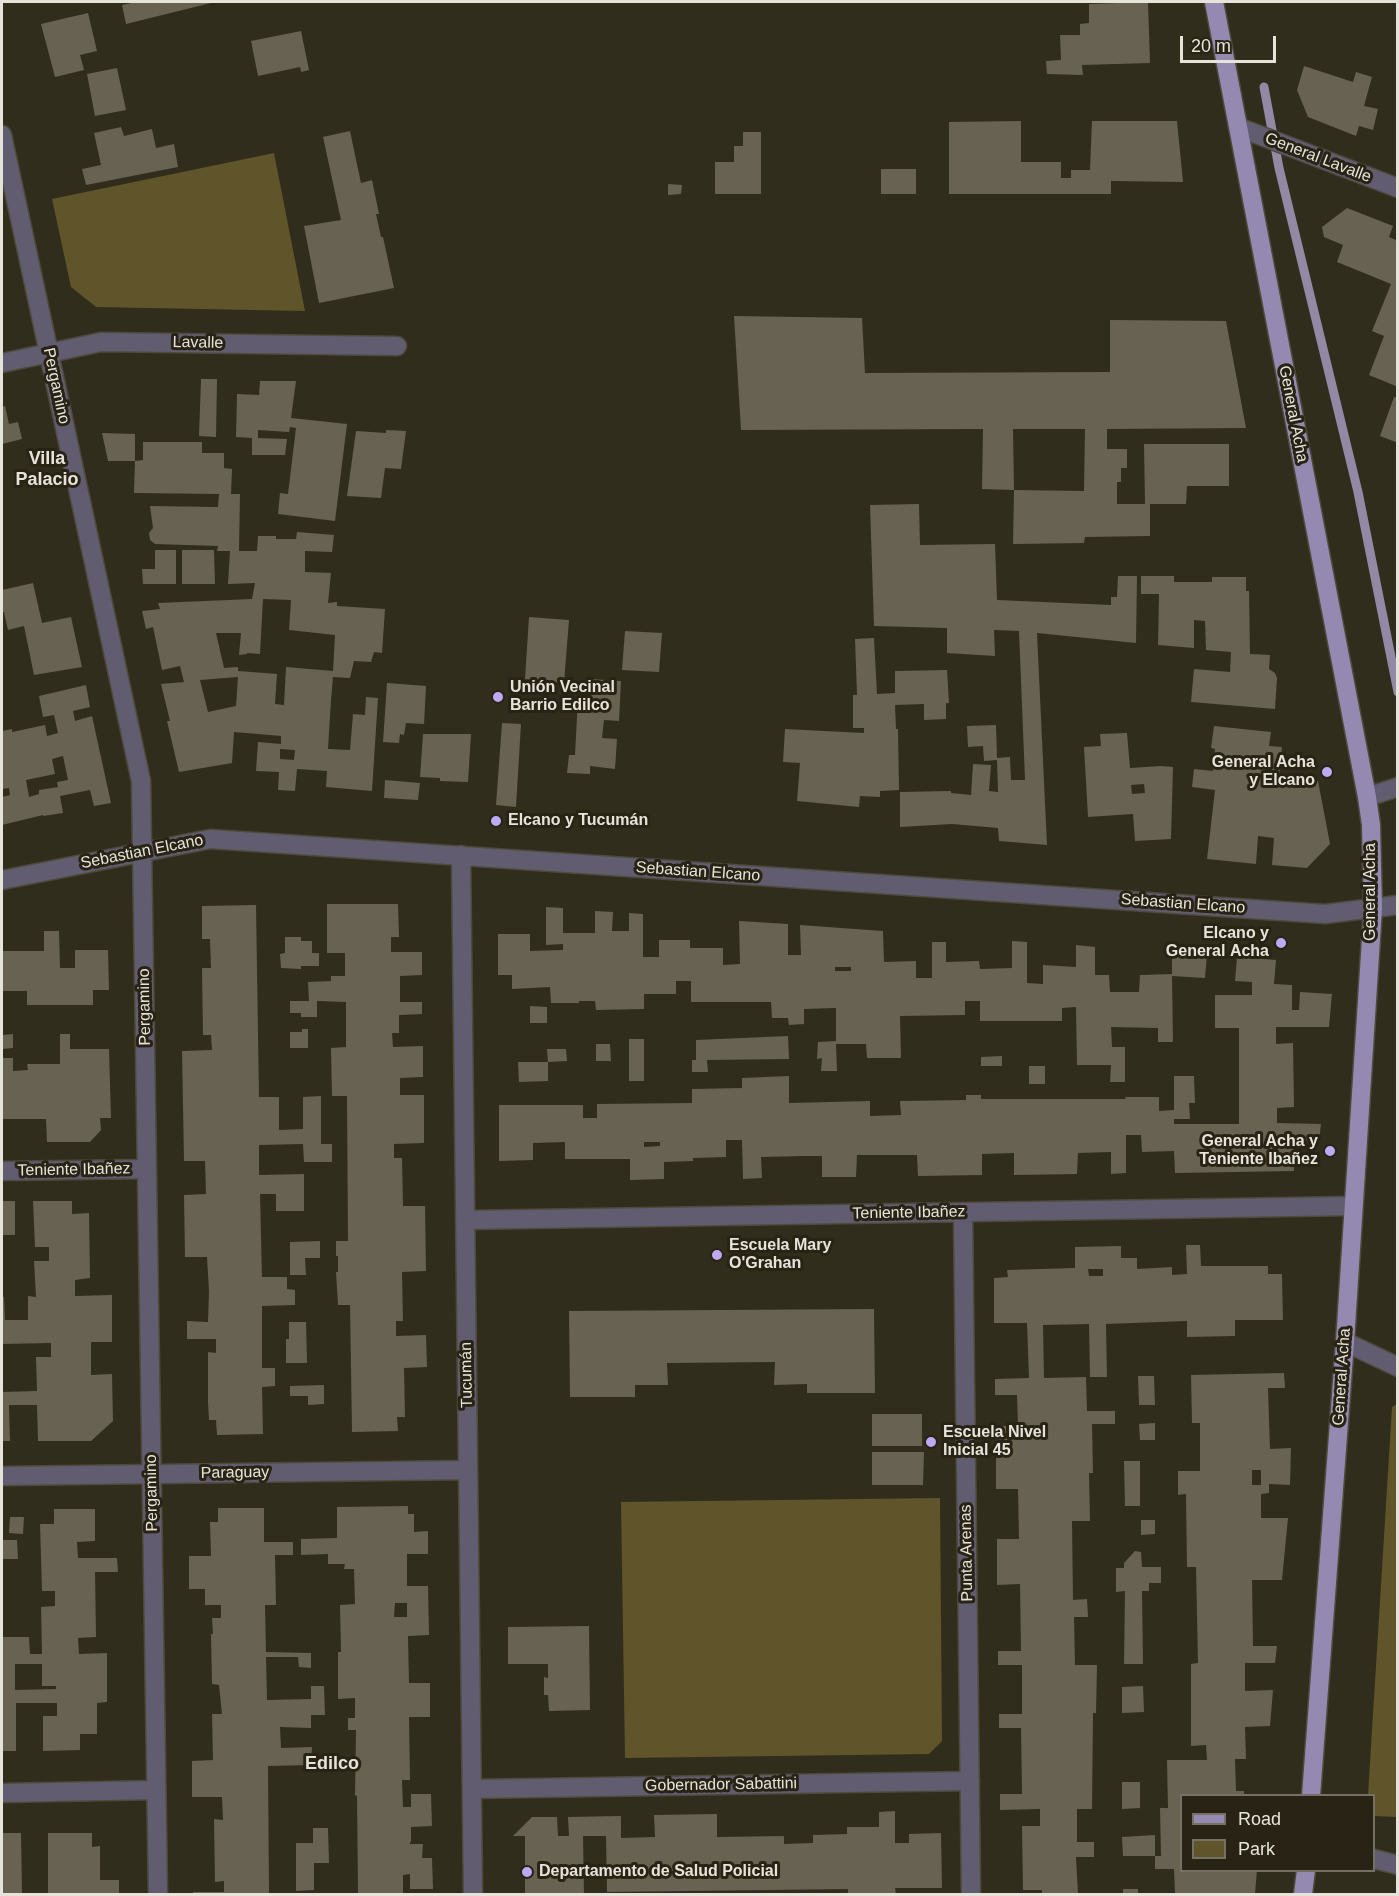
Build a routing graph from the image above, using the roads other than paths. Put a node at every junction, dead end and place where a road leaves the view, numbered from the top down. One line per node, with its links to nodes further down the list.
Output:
1 (1214, 2): 2 (main road, General Acha)
2 (1238, 127): 4 (street, General Lavalle); 9 (main road, General Acha)
3 (2, 135): 6 (street, Pergamino)
4 (1398, 188)
5 (396, 346): 6 (street, Lavalle)
6 (49, 353): 7 (street, Lavalle); 10 (street, Pergamino)
7 (2, 363)
8 (1398, 787): 9 (street)
9 (1367, 797): 14 (main road, General Acha)
10 (142, 852): 11 (street, Sebastian Elcano); 12 (street, Sebastian Elcano); 15 (street, Pergamino)
11 (461, 855): 14 (street, Sebastian Elcano); 19 (street, Tucumán)
12 (2, 880)
13 (1398, 904): 14 (street, Sebastian Elcano)
14 (1373, 908): 17 (main road, General Acha)
15 (147, 1169): 16 (street, Teniente Ibañez); 23 (street, Pergamino)
16 (2, 1171)
17 (1353, 1206): 18 (street, Teniente Ibañez); 20 (main road, General Acha)
18 (963, 1212): 19 (street, Teniente Ibañez); 25 (street, Punta Arenas)
19 (465, 1220): 22 (street, Tucumán)
20 (1345, 1342): 21 (street); 29 (main road, General Acha)
21 (1398, 1368)
22 (468, 1470): 23 (street, Paraguay); 26 (street, Tucumán)
23 (152, 1474): 24 (street, Paraguay); 27 (street, Pergamino)
24 (2, 1476)
25 (970, 1781): 26 (street, Gobernador Sabattini); 35 (street, Punta Arenas)
26 (472, 1789): 34 (street, Tucumán)
27 (156, 1790): 28 (street); 33 (street, Pergamino)
28 (2, 1793)
29 (1311, 1794)
30 (1375, 1858): 31 (street)
31 (1398, 1865)
32 (1306, 1872): 36 (main road)
33 (158, 1894)
34 (473, 1894)
35 (971, 1894)
36 (1304, 1894)

